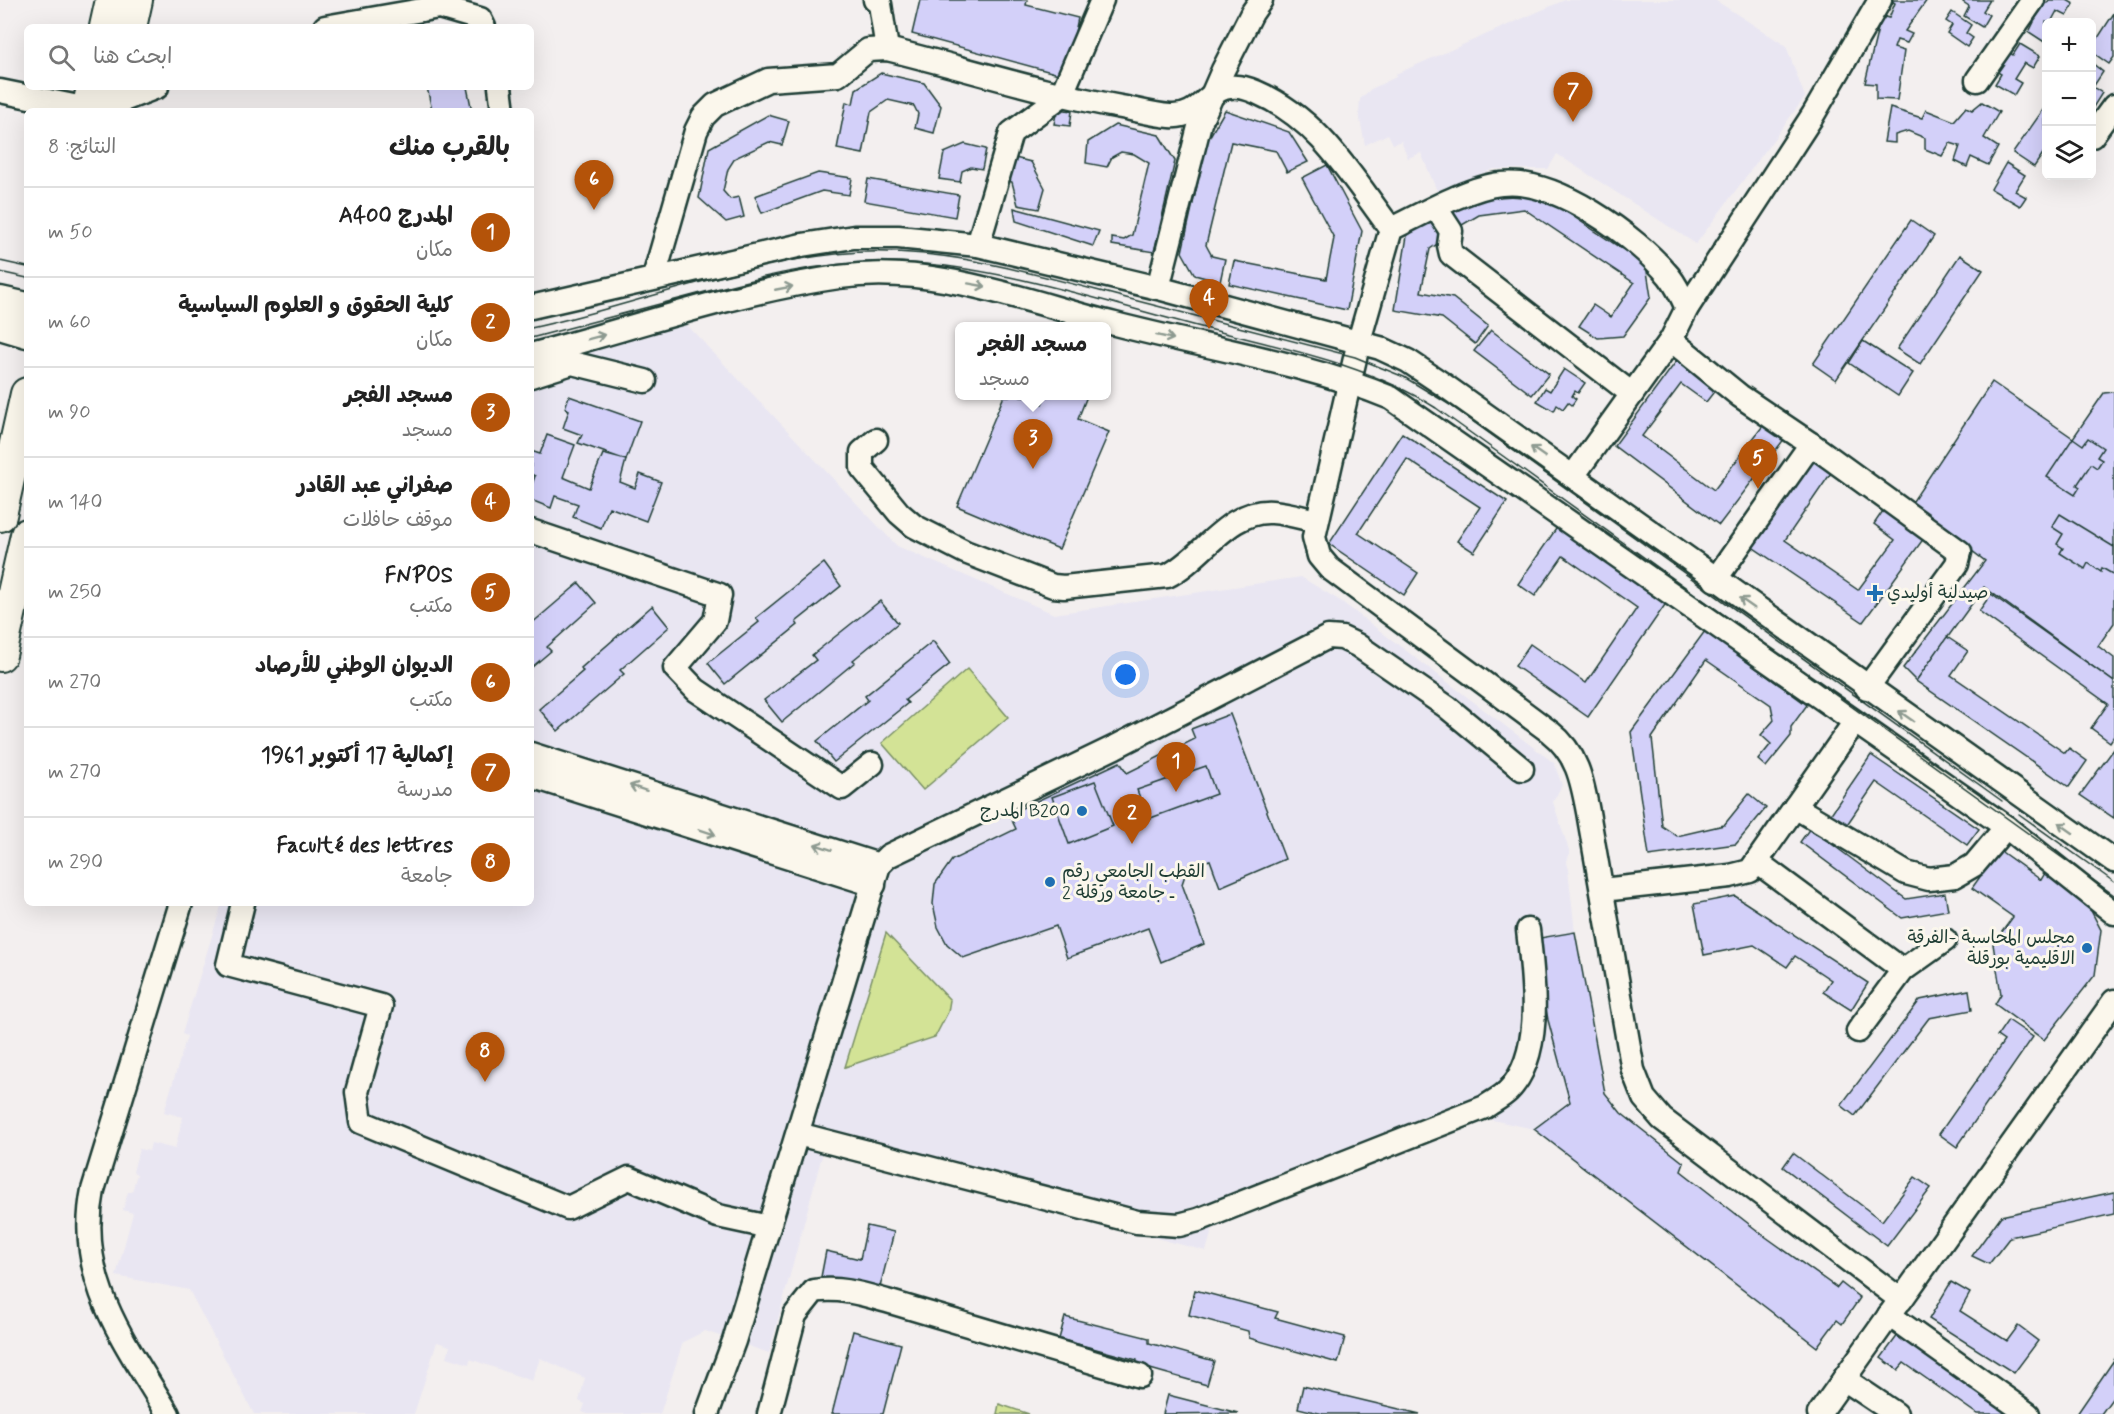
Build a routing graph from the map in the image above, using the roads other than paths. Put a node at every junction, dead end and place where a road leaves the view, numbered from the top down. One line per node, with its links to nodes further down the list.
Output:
1 (112, 0): 8 (highway)
2 (136, 0): 9 (highway)
3 (875, 0): 12 (street)
4 (1102, 0): 18 (street)
5 (1262, 0): 17 (street)
6 (1880, 0): 31 (street)
7 (2033, 0): 13 (street)
8 (107, 24)
9 (131, 24)
10 (342, 24): 11 (street)
11 (482, 24)
12 (887, 48): 18 (street); 26 (street)
13 (1977, 80)
14 (146, 90): 19 (street)
15 (500, 90): 21 (street)
16 (0, 91): 19 (street)
17 (1213, 93): 18 (street); 24 (street); 27 (street)
18 (1061, 96): 25 (street)
19 (102, 102)
20 (2114, 106): 22 (street)
21 (503, 108)
22 (2096, 129)
23 (1436, 208): 24 (street); 31 (street); 42 (street)
24 (1390, 229): 37 (street)
25 (978, 245): 26 (street); 27 (street)
26 (654, 277): 30 (street)
27 (1158, 288): 37 (street)
28 (0, 302): 29 (main road)
29 (24, 306)
30 (534, 306)
31 (1687, 308): 36 (street)
32 (1105, 322): 38 (street, one-way to 32)
33 (1111, 324): 41 (street, one-way to 41)
34 (0, 325): 35 (main road)
35 (24, 332)
36 (1671, 340): 42 (street); 45 (street)
37 (1359, 341): 41 (street); 46 (street, one-way to 37)
38 (534, 354)
39 (534, 375): 40 (street)
40 (645, 381)
41 (1349, 381): 48 (street); 54 (street)
42 (1632, 394): 46 (street)
43 (24, 407): 47 (highway)
44 (876, 440): 48 (street)
45 (1811, 444): 51 (street); 53 (street)
46 (1573, 476): 51 (street)
47 (0, 515)
48 (1317, 521): 64 (street)
49 (534, 532): 56 (street)
50 (24, 548): 52 (highway)
51 (1715, 580): 53 (street, one-way to 51)
52 (0, 655)
53 (1867, 688): 61 (street, one-way to 53)
54 (1854, 723): 59 (street); 60 (street)
55 (534, 755): 63 (street, one-way to 55)
56 (872, 764)
57 (1522, 769): 63 (street)
58 (534, 777): 63 (street, one-way to 63)
59 (1795, 807): 60 (street); 62 (street)
60 (2006, 827): 67 (street)
61 (2114, 861)
62 (1757, 862): 64 (street); 70 (street)
63 (876, 875): 73 (street)
64 (1602, 890): 75 (street)
65 (180, 906): 78 (street)
66 (242, 906): 74 (street)
67 (2114, 913)
68 (1528, 930): 73 (street)
69 (1945, 940): 70 (street)
70 (1903, 970): 72 (street)
71 (2114, 1001): 75 (street)
72 (1858, 1031)
73 (798, 1134): 74 (street)
74 (769, 1227): 79 (street)
75 (1895, 1308): 77 (street); 83 (street)
76 (1140, 1376): 80 (street)
77 (1844, 1379): 81 (street); 82 (street)
78 (168, 1414)
79 (707, 1414)
80 (769, 1414)
81 (1819, 1414)
82 (1896, 1414)
83 (2028, 1414)

